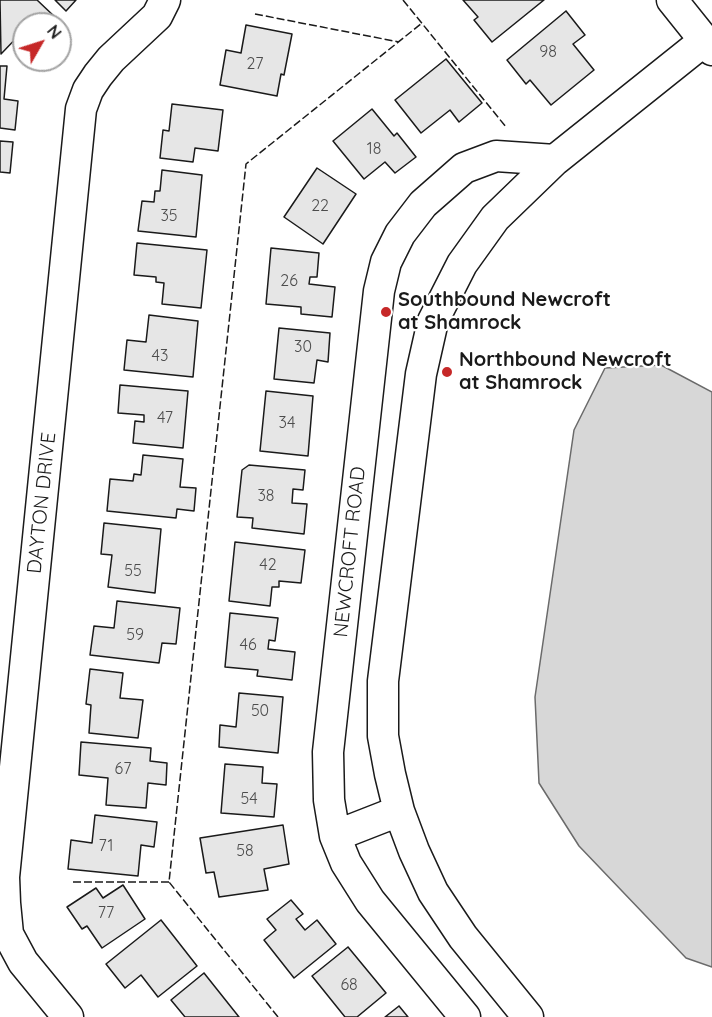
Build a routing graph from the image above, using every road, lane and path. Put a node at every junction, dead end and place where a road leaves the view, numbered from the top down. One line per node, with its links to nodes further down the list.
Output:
1 (165, 0): 7 (street, DAYTON DRIVE)
2 (672, 0): 3 (street)
3 (708, 46): 4 (street)
4 (555, 159): 5 (street); 6 (street, NEWCROFT ROAD)
5 (399, 811): 6 (street); 9 (street)
6 (335, 836): 8 (street, NEWCROFT ROAD)
7 (68, 1017)
8 (465, 1017)
9 (528, 1017)

